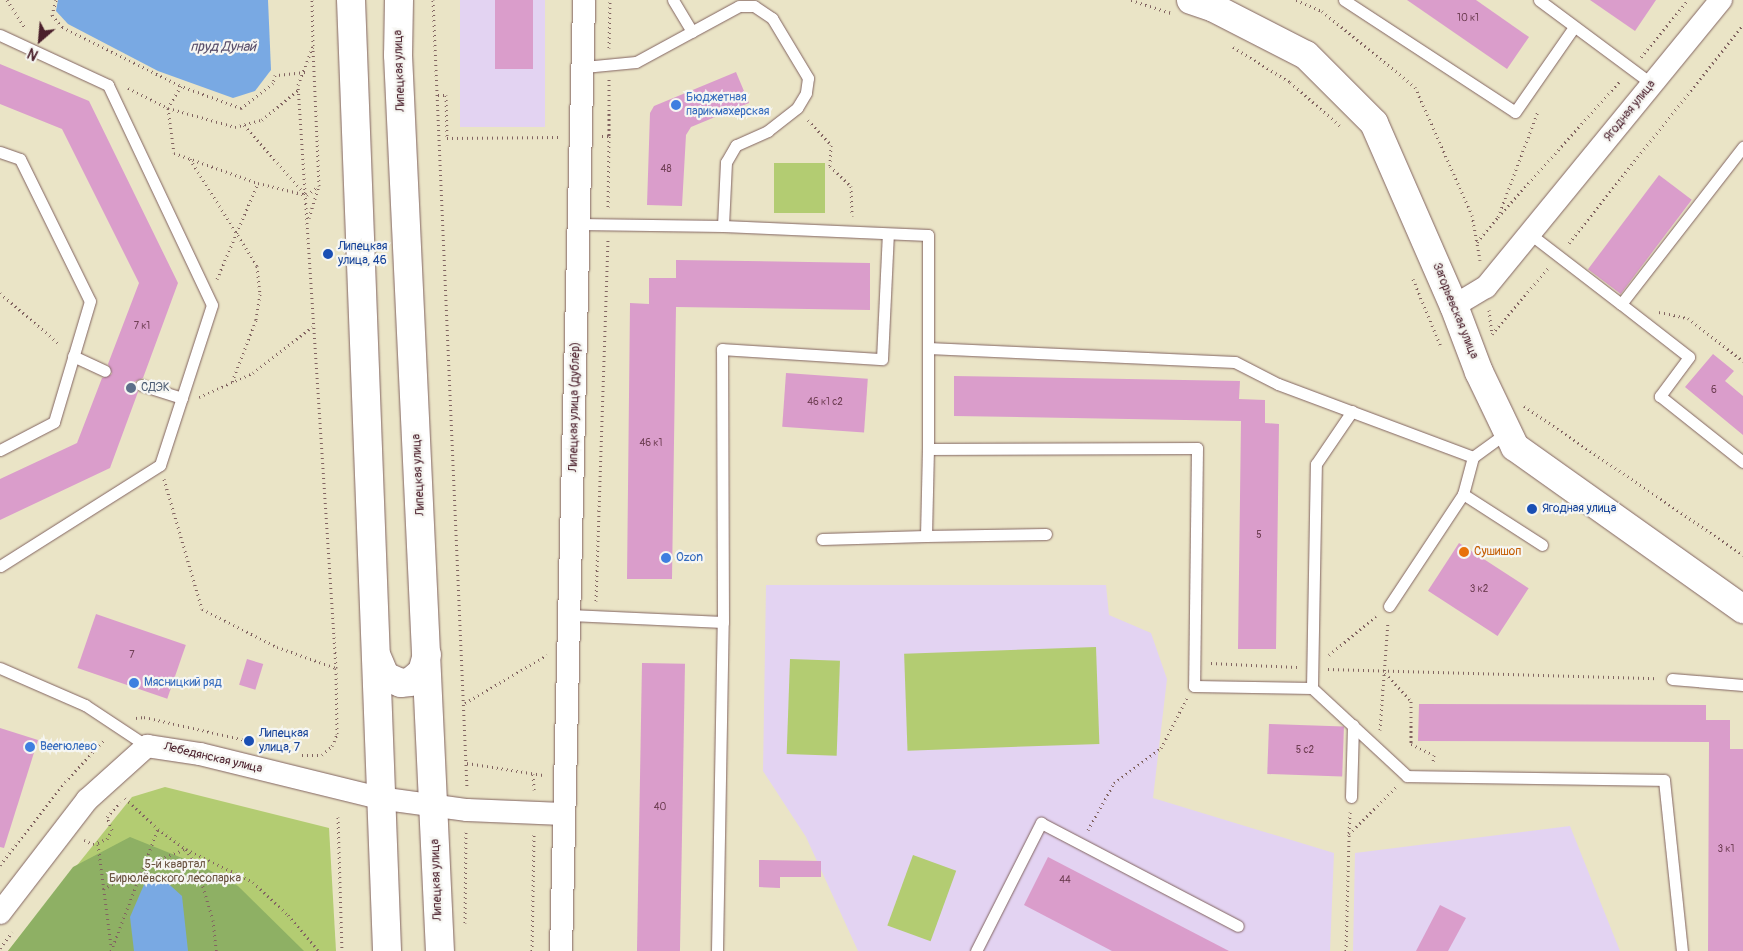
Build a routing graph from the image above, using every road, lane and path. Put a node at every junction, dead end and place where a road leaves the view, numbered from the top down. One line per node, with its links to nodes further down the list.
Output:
1 (7, 0): 19 (path)
2 (56, 0): 27 (path)
3 (312, 0): 22 (path)
4 (351, 0): 90 (main road)
5 (399, 0): 88 (main road, Липецкая улица)
6 (433, 0): 29 (path)
7 (584, 0): 23 (street, Липецкая улица (дублёр))
8 (673, 0): 18 (lane)
9 (1131, 0): 15 (path)
10 (1296, 0): 50 (path)
11 (1344, 0): 17 (lane)
12 (1539, 0): 17 (lane)
13 (1688, 0): 24 (path)
14 (1721, 0): 26 (street, Ягодная улица)
15 (1182, 7): 57 (main road, Загорьевская улица)
16 (1743, 25): 51 (path)
17 (1574, 27): 24 (lane)
18 (692, 32): 23 (lane); 32 (lane)
19 (28, 33)
20 (0, 35): 55 (lane)
21 (1224, 42): 34 (path)
22 (313, 46): 25 (path); 40 (path)
23 (584, 68): 44 (street, Липецкая улица (дублёр))
24 (1631, 69): 26 (lane); 42 (path)
25 (305, 72): 27 (path); 28 (path)
26 (1652, 84): 48 (street, Ягодная улица)
27 (181, 86): 31 (path)
28 (298, 90): 33 (path); 41 (path)
29 (438, 95): 35 (path); 100 (path)
30 (1539, 107): 42 (path)
31 (168, 108): 33 (path); 38 (path)
32 (797, 108): 45 (lane); 46 (path)
33 (244, 125): 41 (path)
34 (1342, 128)
35 (494, 138)
36 (1743, 147): 56 (lane)
37 (0, 152): 63 (lane)
38 (190, 159): 39 (path); 49 (path)
39 (258, 183): 41 (path); 49 (path)
40 (319, 186): 41 (path); 43 (path)
41 (307, 195): 43 (path)
42 (1498, 217): 50 (path)
43 (308, 221): 58 (path)
44 (580, 224): 45 (lane); 86 (street, Липецкая улица (дублёр))
45 (723, 226): 46 (lane)
46 (853, 232): 47 (lane)
47 (888, 234): 61 (lane); 87 (lane)
48 (1530, 234): 51 (lane); 53 (street, Ягодная улица)
49 (236, 235): 55 (path); 66 (path)
50 (1477, 242): 53 (path)
51 (1558, 257): 56 (lane); 59 (path)
52 (1410, 270): 62 (path)
53 (1486, 287): 57 (street, Ягодная улица); 59 (path)
54 (0, 293): 63 (path)
55 (209, 298): 69 (lane)
56 (1621, 304): 64 (path); 75 (lane)
57 (1454, 306): 71 (main road, Загорьевская улица)
58 (312, 326): 66 (path); 93 (path)
59 (1492, 334): 60 (path)
60 (1494, 342)
61 (928, 348): 70 (lane); 72 (lane)
62 (1444, 353)
63 (73, 356): 65 (lane); 73 (lane)
64 (1743, 361)
65 (105, 371)
66 (232, 382): 69 (path)
67 (141, 385): 69 (lane)
68 (1520, 400): 82 (path)
69 (181, 402): 76 (lane)
70 (1352, 411): 74 (lane); 94 (lane)
71 (1506, 433): 74 (lane); 85 (main road, Загорьевская улица)
72 (928, 448): 79 (lane); 91 (lane)
73 (0, 450)
74 (1473, 457): 77 (lane)
75 (1743, 462)
76 (160, 465): 83 (lane); 93 (path)
77 (1463, 494): 81 (lane); 84 (lane)
78 (1046, 534): 79 (lane)
79 (926, 536): 80 (lane)
80 (822, 539)
81 (1542, 545)
82 (1743, 555)
83 (0, 566)
84 (1389, 606): 94 (path); 95 (path)
85 (1743, 609)
86 (570, 615): 87 (lane); 89 (street, Липецкая улица (дублёр))
87 (722, 622): 136 (lane)
88 (427, 655): 90 (main road); 112 (main road, Липецкая улица)
89 (569, 656): 100 (path); 109 (street, Липецкая улица (дублёр))
90 (377, 657): 111 (main road)
91 (1194, 662): 94 (path); 98 (lane)
92 (0, 668): 102 (lane)
93 (336, 668): 103 (path)
94 (1313, 668): 95 (path); 99 (lane)
95 (1384, 672): 96 (path); 104 (path); 108 (path)
96 (1672, 679): 97 (lane)
97 (1743, 684)
98 (1194, 686): 99 (lane); 120 (path)
99 (1312, 688): 101 (lane)
100 (465, 703): 105 (path)
101 (1353, 725): 104 (lane); 110 (lane)
102 (147, 746): 111 (street, Лебедянская улица); 125 (street, Лебедянская улица)
103 (332, 746)
104 (1379, 750): 107 (lane)
105 (467, 763): 106 (path); 113 (path)
106 (533, 774): 109 (path); 114 (path)
107 (1407, 776): 108 (lane); 118 (path)
108 (1433, 776): 139 (lane)
109 (564, 777): 115 (street, Липецкая улица (дублёр))
110 (1351, 797): 118 (path)
111 (379, 798): 112 (street, Лебедянская улица); 132 (main road)
112 (433, 806): 113 (street); 133 (main road, Липецкая улица)
113 (467, 810): 114 (street); 127 (path)
114 (534, 813): 115 (street); 134 (path)
115 (563, 814): 135 (street, Липецкая улица (дублёр))
116 (338, 817): 131 (path)
117 (158, 830): 121 (path); 122 (path); 123 (path)
118 (1349, 834): 138 (path)
119 (84, 840): 121 (path)
120 (1082, 842): 126 (lane); 137 (lane)
121 (98, 844): 124 (path)
122 (186, 848): 123 (path); 129 (path); 130 (path)
123 (141, 873): 124 (path); 128 (path)
124 (102, 889): 128 (path)
125 (3, 905)
126 (1238, 926)
127 (466, 933)
128 (111, 950)
129 (216, 951)
130 (320, 951)
131 (342, 951)
132 (387, 951)
133 (440, 951)
134 (532, 951)
135 (561, 951)
136 (717, 951)
137 (976, 951)
138 (1346, 951)
139 (1682, 951)

